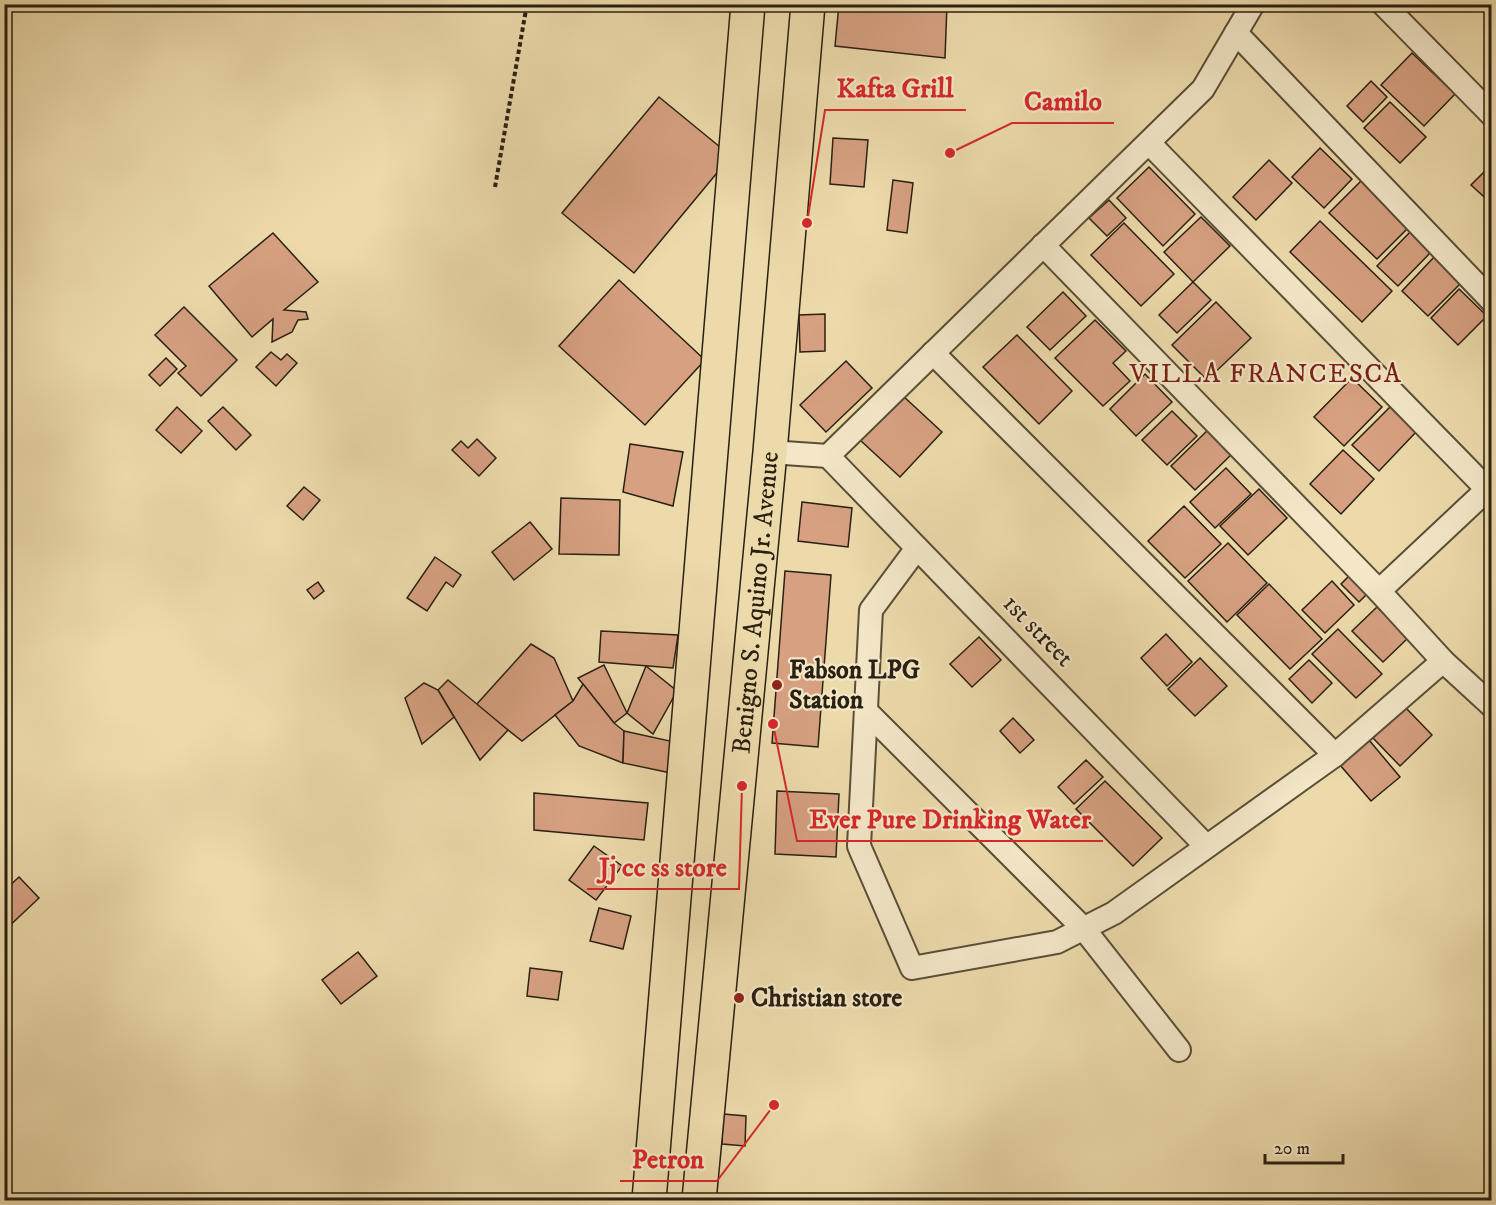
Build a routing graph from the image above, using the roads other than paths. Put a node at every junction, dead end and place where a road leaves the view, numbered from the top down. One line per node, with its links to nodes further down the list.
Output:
1 (748, 4): 23 (main road)
2 (808, 4): 11 (main road, Benigno S. Aquino Jr. Avenue)
3 (1253, 4): 5 (street)
4 (1383, 4): 6 (street)
5 (1236, 33): 7 (street); 9 (street)
6 (1491, 115)
7 (1149, 142): 8 (street); 13 (street)
8 (1043, 245): 10 (street); 15 (street)
9 (1491, 301)
10 (933, 353): 12 (street); 19 (street)
11 (770, 452): 12 (street); 24 (main road, Benigno S. Aquino Jr. Avenue)
12 (828, 456): 14 (street, 1st street)
13 (1489, 487): 15 (street)
14 (917, 548): 18 (street); 20 (street, 1st street)
15 (1379, 591): 16 (street)
16 (1443, 661): 17 (street); 19 (street)
17 (1491, 706)
18 (866, 711): 21 (street); 21 (street)
19 (1335, 755): 20 (street)
20 (1206, 846): 21 (street)
21 (1084, 929): 22 (street)
22 (1179, 1050)
23 (649, 1200)
24 (699, 1200)

